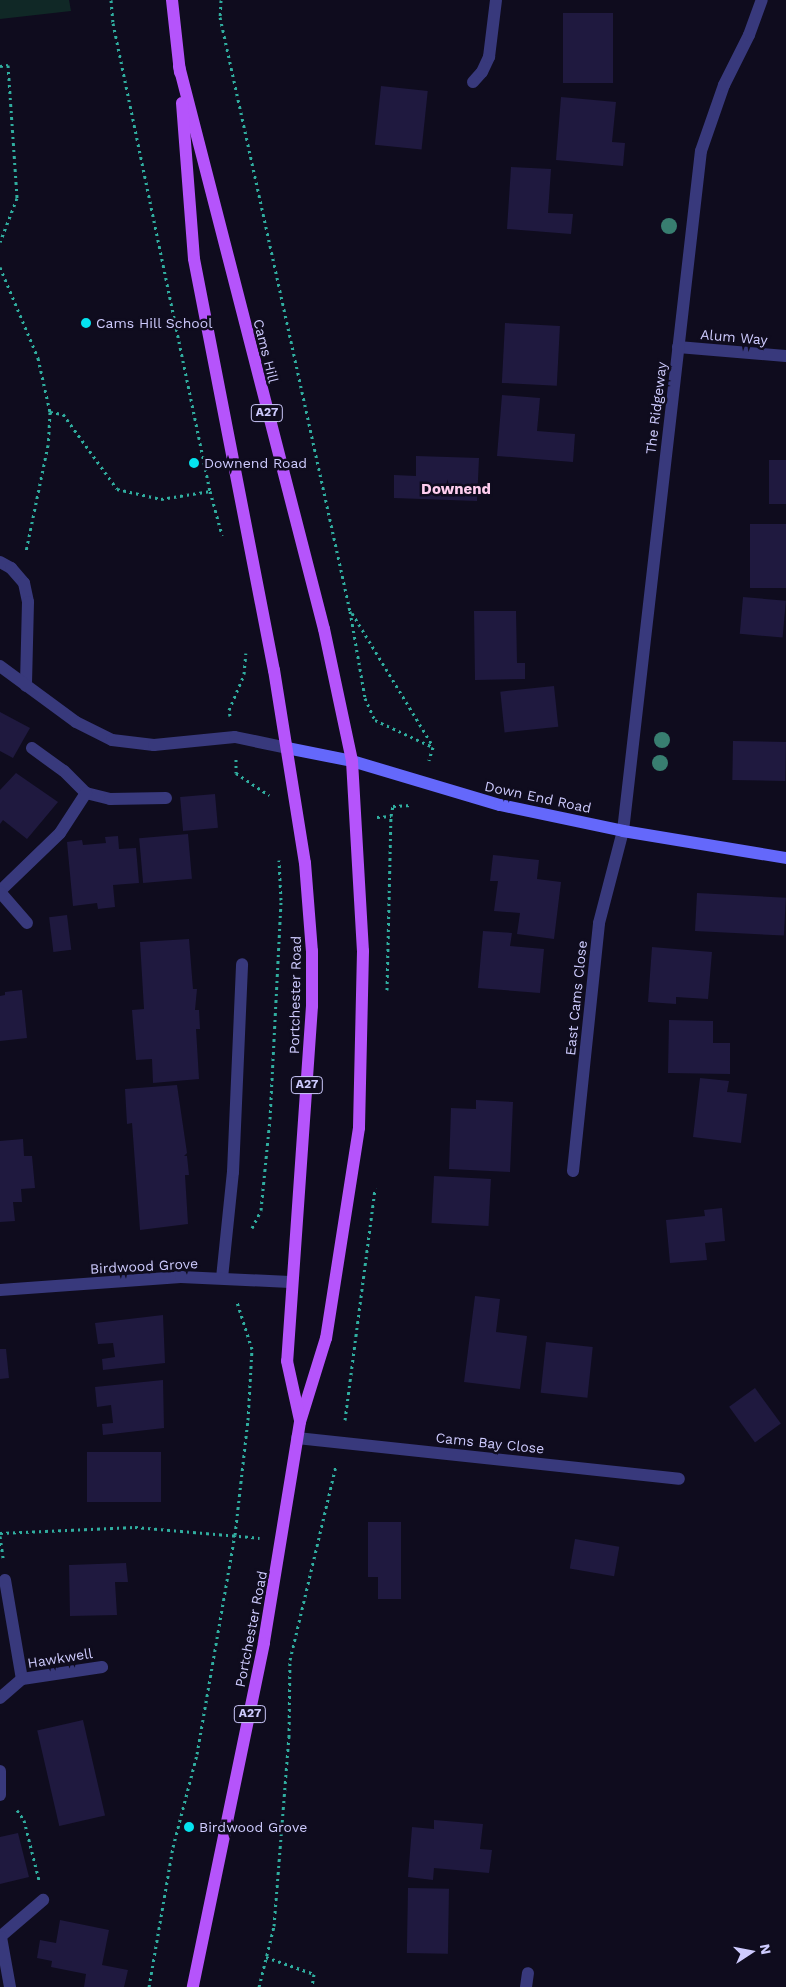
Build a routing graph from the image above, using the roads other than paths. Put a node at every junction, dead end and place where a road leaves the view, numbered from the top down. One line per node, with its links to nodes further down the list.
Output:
1 (172, 0): 4 (main road, Cams Hill / A27)
2 (496, 0): 5 (street)
3 (762, 0): 6 (street, The Ridgeway)
4 (179, 66): 12 (main road, Cams Hill / A27); 13 (main road, Cams Hill / A27)
5 (473, 82)
6 (678, 346): 7 (street, Alum Way); 16 (street, The Ridgeway)
7 (786, 356)
8 (6, 565): 10 (street)
9 (0, 666): 10 (street)
10 (26, 686): 12 (street)
11 (32, 748): 14 (street)
12 (288, 748): 13 (street, Down End Road); 23 (main road, Portchester Road / A27)
13 (352, 761): 16 (street, Down End Road); 25 (main road, Portchester Road / A27)
14 (86, 793): 15 (street); 18 (street)
15 (166, 798)
16 (623, 831): 17 (street, Down End Road); 21 (street, East Cams Close)
17 (786, 858)
18 (0, 891): 19 (street)
19 (27, 923)
20 (242, 964): 22 (street)
21 (573, 1170)
22 (222, 1278): 23 (street, Birdwood Grove); 24 (street, Birdwood Grove)
23 (290, 1282): 25 (main road, Portchester Road / A27)
24 (0, 1290)
25 (300, 1422): 26 (main road, Portchester Road / A27)
26 (297, 1438): 27 (street, Cams Bay Close); 38 (main road, Portchester Road / A27)
27 (679, 1479)
28 (6, 1580): 30 (street)
29 (102, 1667): 30 (street, Hawkwell)
30 (22, 1679): 31 (street, Hawkwell)
31 (0, 1698)
32 (0, 1771): 33 (street)
33 (1, 1792)
34 (44, 1900): 35 (street)
35 (0, 1937): 37 (street)
36 (528, 1973): 39 (street)
37 (10, 1987)
38 (193, 1987)
39 (526, 1987)

